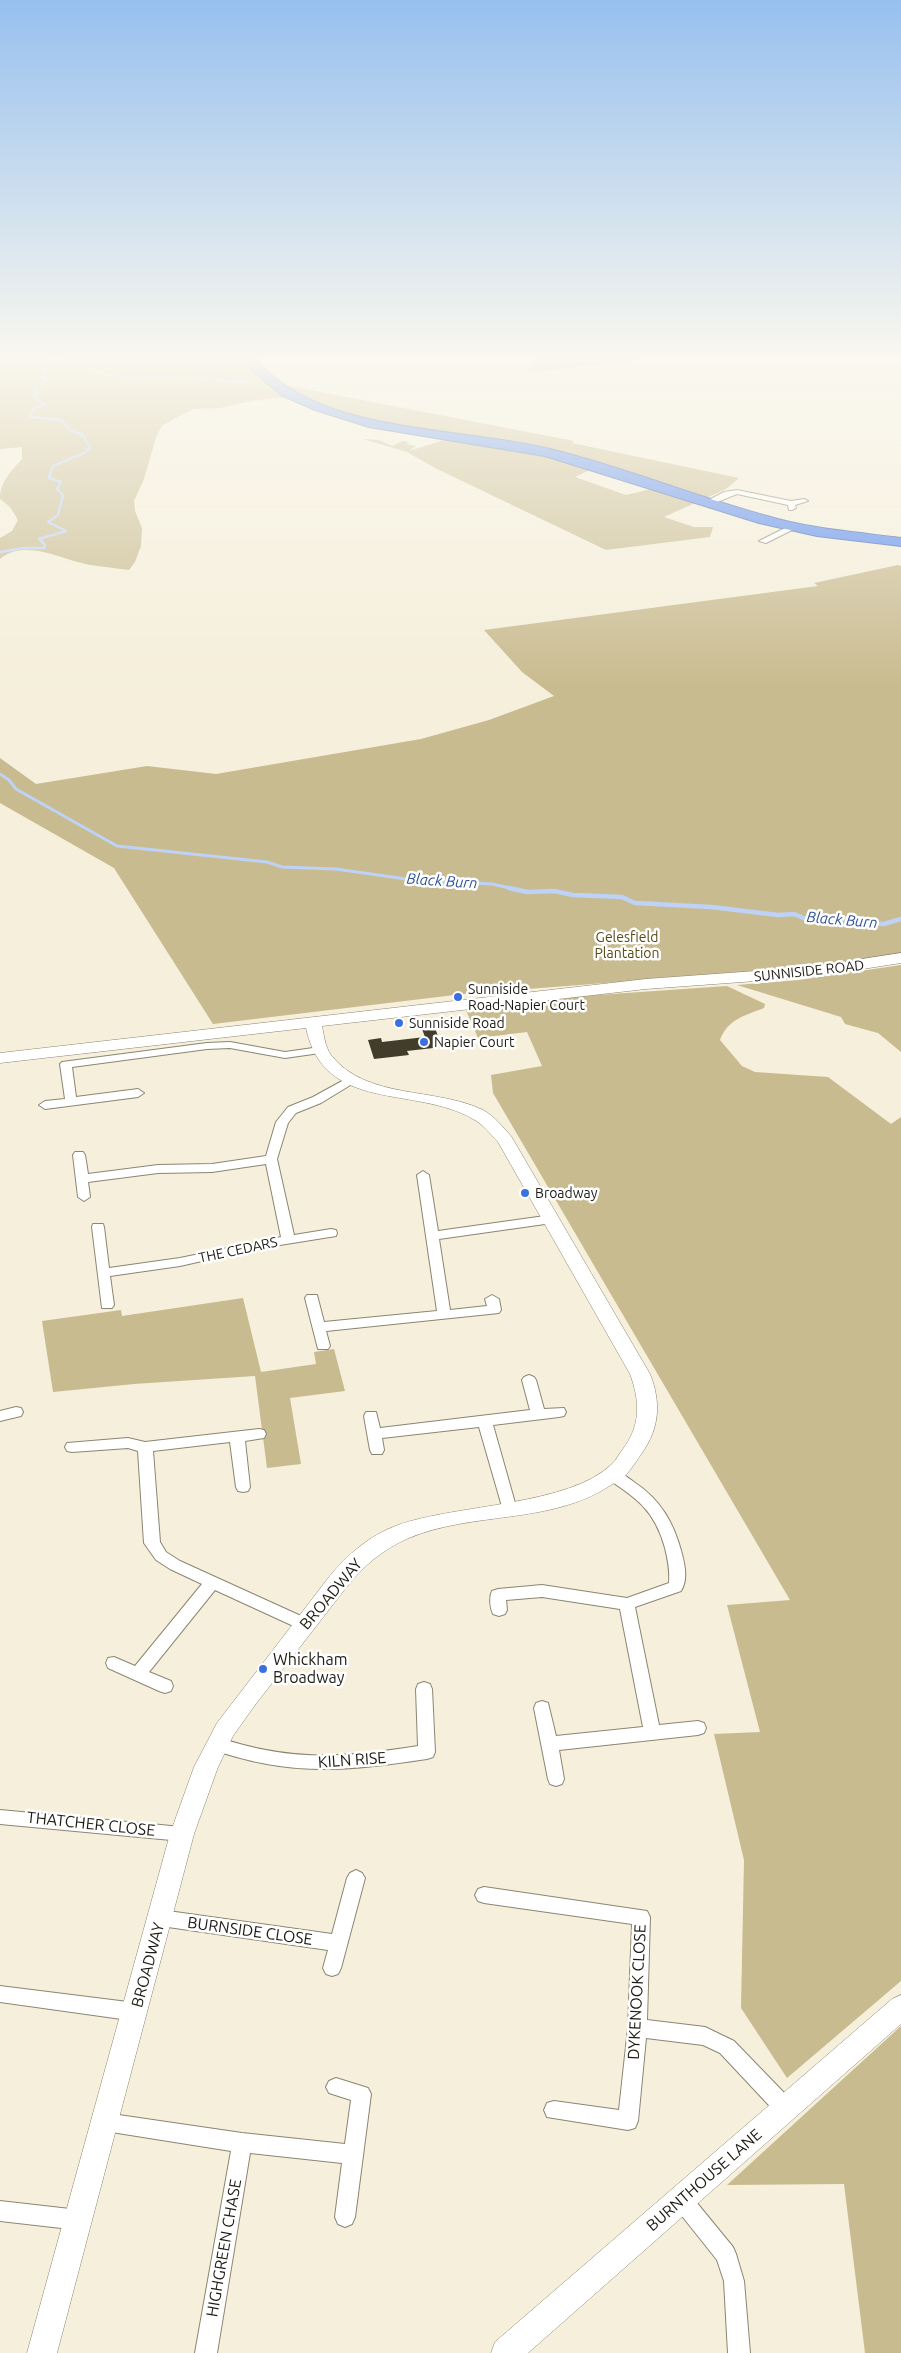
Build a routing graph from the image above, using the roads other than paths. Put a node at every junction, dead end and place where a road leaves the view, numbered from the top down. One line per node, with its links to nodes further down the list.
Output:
1 (599, 468): 3 (highway)
2 (804, 501): 3 (street)
3 (707, 503): 4 (highway)
4 (794, 528): 5 (street); 6 (highway)
5 (762, 541)
6 (901, 542)
7 (901, 958): 8 (street, SUNNISIDE ROAD)
8 (313, 1021): 9 (street, BROADWAY); 10 (street, SUNNISIDE ROAD)
9 (320, 1050): 11 (street, BROADWAY); 13 (street)
10 (0, 1058)
11 (353, 1079): 16 (street, THE CEDARS); 20 (street, BROADWAY)
12 (138, 1094): 13 (street)
13 (71, 1102): 14 (street)
14 (45, 1105)
15 (79, 1155): 18 (street)
16 (271, 1160): 18 (street); 24 (street, THE CEDARS)
17 (423, 1175): 23 (street)
18 (82, 1179): 19 (street)
19 (84, 1197)
20 (552, 1219): 23 (street); 45 (street, BROADWAY)
21 (98, 1227): 25 (street)
22 (331, 1233): 24 (street)
23 (432, 1236): 29 (street)
24 (288, 1239): 25 (street, THE CEDARS)
25 (104, 1272): 28 (street)
26 (312, 1298): 30 (street)
27 (492, 1299): 29 (street)
28 (107, 1305)
29 (444, 1315): 30 (street)
30 (319, 1327): 31 (street)
31 (323, 1346)
32 (529, 1380): 35 (street)
33 (16, 1412): 36 (street)
34 (559, 1412): 35 (street)
35 (538, 1414): 38 (street)
36 (0, 1416)
37 (371, 1416): 40 (street)
38 (485, 1421): 40 (street); 47 (street)
39 (259, 1434): 41 (street)
40 (374, 1434): 44 (street)
41 (237, 1437): 43 (street); 46 (street)
42 (72, 1447): 43 (street)
43 (145, 1447): 48 (street)
44 (377, 1450)
45 (611, 1474): 47 (street, BROADWAY); 49 (street)
46 (243, 1487)
47 (510, 1510): 51 (street, BROADWAY)
48 (213, 1582): 51 (street); 53 (street)
49 (627, 1604): 50 (street); 58 (street)
50 (499, 1610)
51 (306, 1625): 59 (street, BROADWAY)
52 (114, 1663): 53 (street)
53 (138, 1674): 54 (street)
54 (165, 1686)
55 (424, 1689): 59 (street, KILN RISE)
56 (542, 1708): 60 (street)
57 (698, 1728): 58 (street)
58 (652, 1733): 60 (street)
59 (217, 1744): 63 (street, BROADWAY)
60 (549, 1744): 61 (street)
61 (556, 1779)
62 (0, 1817): 63 (street, THATCHER CLOSE)
63 (182, 1834): 66 (street, BROADWAY)
64 (356, 1878): 67 (street)
65 (484, 1895): 72 (street, DYKENOOK CLOSE)
66 (161, 1918): 67 (street, BURNSIDE CLOSE); 71 (street, BROADWAY)
67 (339, 1943): 68 (street)
68 (332, 1968)
69 (0, 1994): 71 (street)
70 (901, 2007): 74 (street, BURNTHOUSE LANE)
71 (136, 2012): 76 (street, BROADWAY)
72 (637, 2028): 74 (street); 75 (street, DYKENOOK CLOSE)
73 (336, 2087): 78 (street)
74 (786, 2109): 79 (street, BURNTHOUSE LANE)
75 (554, 2110)
76 (105, 2122): 77 (street); 82 (street, BROADWAY)
77 (242, 2143): 78 (street); 84 (street, HIGHGREEN CHASE)
78 (353, 2155): 81 (street)
79 (681, 2200): 85 (street, BURNTHOUSE LANE); 86 (street)
80 (0, 2211): 82 (street)
81 (345, 2217)
82 (79, 2220): 83 (street, BROADWAY)
83 (42, 2353)
84 (206, 2353)
85 (506, 2353)
86 (739, 2353)

